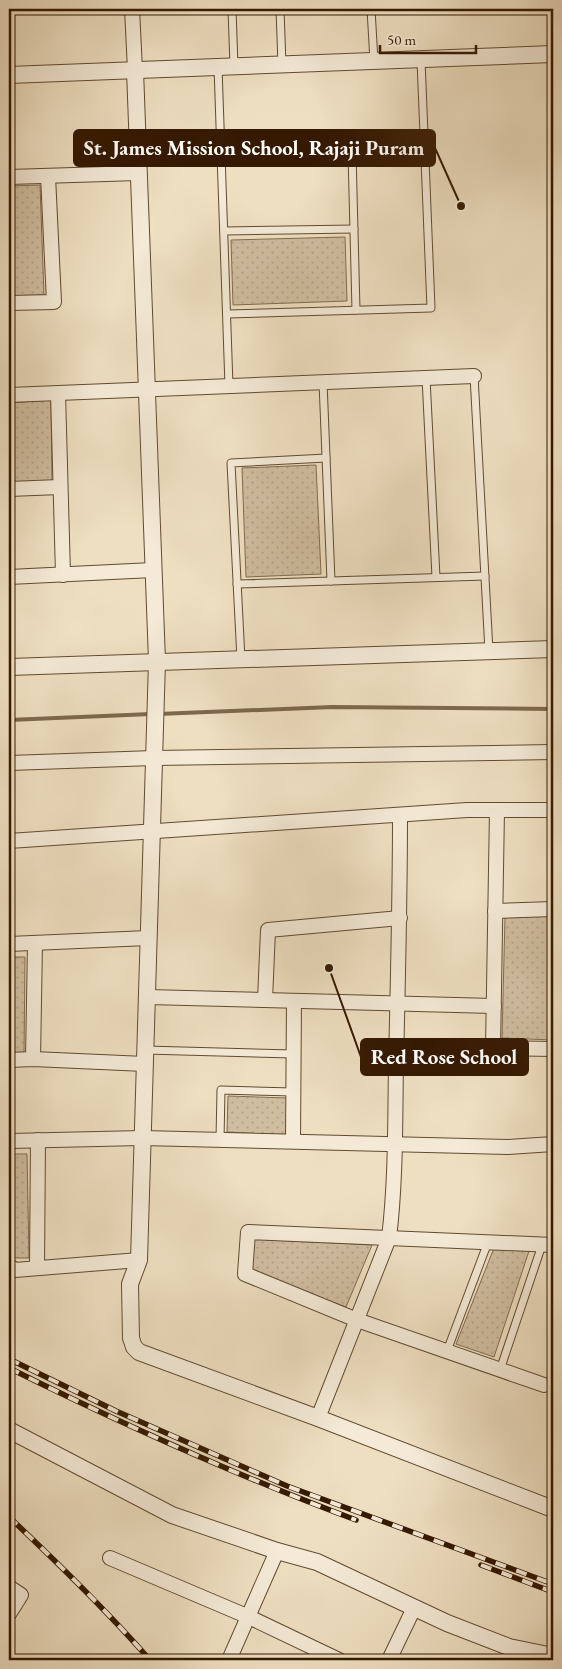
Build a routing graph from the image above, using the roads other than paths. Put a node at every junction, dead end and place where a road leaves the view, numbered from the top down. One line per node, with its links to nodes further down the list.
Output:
1 (132, 9): 10 (street)
2 (232, 9): 9 (lane)
3 (280, 9): 8 (lane)
4 (372, 9): 7 (lane)
5 (553, 54): 6 (street)
6 (421, 60): 7 (street); 12 (lane)
7 (374, 61): 8 (street)
8 (282, 65): 9 (street)
9 (226, 67): 10 (street); 14 (lane)
10 (135, 70): 11 (street); 15 (street)
11 (9, 75)
12 (425, 152): 13 (lane); 21 (lane)
13 (352, 153): 14 (lane); 18 (lane)
14 (221, 157): 19 (lane)
15 (138, 173): 16 (street); 27 (street)
16 (48, 176): 17 (street); 20 (street)
17 (9, 177)
18 (354, 229): 19 (lane); 21 (lane)
19 (224, 231): 22 (lane)
20 (9, 303)
21 (356, 310): 22 (lane)
22 (227, 314): 26 (lane)
23 (474, 376): 24 (street); 35 (lane)
24 (426, 378): 25 (street); 37 (lane)
25 (322, 382): 26 (street); 30 (lane)
26 (229, 386): 27 (street)
27 (146, 389): 28 (street); 33 (street)
28 (58, 392): 29 (street); 31 (street)
29 (9, 394)
30 (326, 458): 38 (lane); 39 (lane)
31 (60, 487): 32 (street); 34 (street)
32 (9, 489)
33 (153, 570): 34 (street); 43 (street)
34 (63, 575): 36 (street)
35 (485, 576): 37 (lane); 41 (lane)
36 (9, 577)
37 (436, 577): 38 (lane)
38 (331, 581): 39 (lane)
39 (237, 584): 42 (lane)
40 (553, 650): 41 (street)
41 (489, 651): 42 (street)
42 (241, 659): 43 (street)
43 (156, 661): 44 (street); 46 (street)
44 (9, 667)
45 (553, 752): 46 (street)
46 (154, 758): 47 (street); 51 (street)
47 (9, 763)
48 (497, 810): 49 (street); 50 (street); 54 (street)
49 (553, 810)
50 (400, 815): 51 (street); 55 (street)
51 (151, 831): 52 (street); 56 (street)
52 (9, 841)
53 (553, 909): 54 (street)
54 (495, 911): 63 (street)
55 (400, 918): 60 (street); 62 (street)
56 (148, 938): 57 (street); 59 (street)
57 (35, 943): 58 (street); 67 (street)
58 (9, 944)
59 (147, 997): 60 (street); 66 (street)
60 (264, 1000): 61 (street)
61 (294, 1001): 62 (street); 65 (street)
62 (397, 1004): 63 (street); 75 (street)
63 (494, 1006): 64 (street)
64 (553, 1049)
65 (294, 1054): 66 (lane); 69 (street)
66 (145, 1057): 67 (street); 70 (street)
67 (34, 1059): 68 (street)
68 (9, 1060)
69 (293, 1092): 71 (lane); 74 (street)
70 (142, 1138): 71 (street); 72 (street); 80 (street)
71 (220, 1139): 74 (street)
72 (38, 1140): 73 (street); 82 (street)
73 (9, 1141)
74 (293, 1141): 75 (street)
75 (395, 1144): 76 (street); 77 (street)
76 (553, 1144)
77 (390, 1238): 78 (street); 83 (street); 83 (street)
78 (488, 1242): 79 (street); 84 (lane)
79 (548, 1244): 85 (lane)
80 (139, 1260): 82 (street); 87 (street)
81 (9, 1266): 82 (street)
82 (37, 1268)
83 (357, 1320): 84 (street); 87 (street)
84 (446, 1351): 85 (street)
85 (500, 1370): 86 (street)
86 (544, 1385)
87 (318, 1418): 89 (street)
88 (9, 1430): 90 (street)
89 (553, 1509)
90 (278, 1551): 93 (street); 95 (street)
91 (110, 1558): 95 (street)
92 (9, 1587): 94 (street)
93 (414, 1608): 96 (street); 99 (street)
94 (9, 1614)
95 (248, 1617): 97 (street); 98 (street)
96 (553, 1656)
97 (229, 1660)
98 (338, 1660)
99 (389, 1660)

